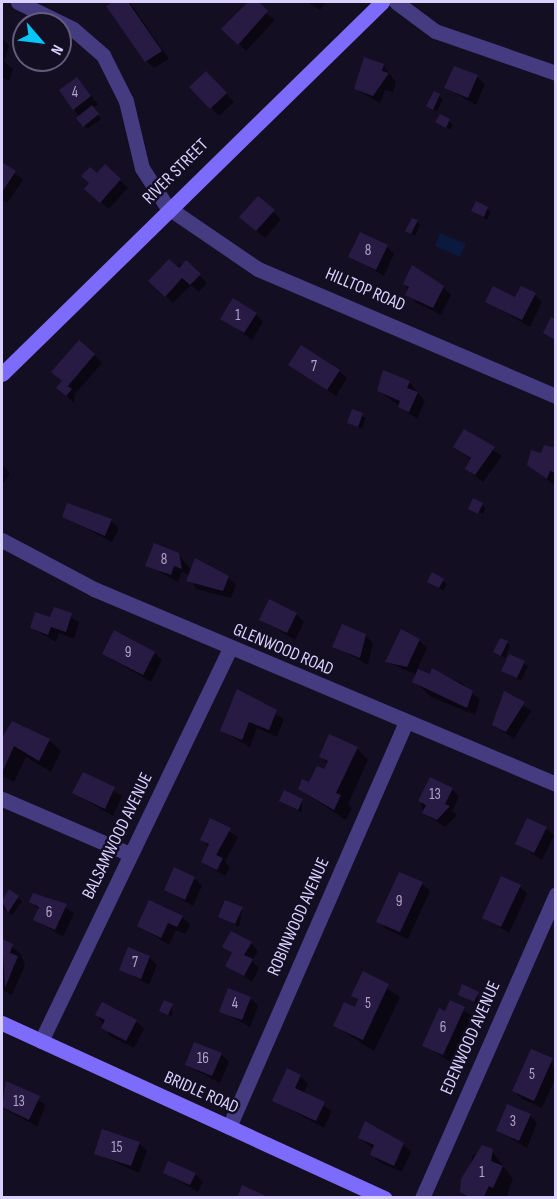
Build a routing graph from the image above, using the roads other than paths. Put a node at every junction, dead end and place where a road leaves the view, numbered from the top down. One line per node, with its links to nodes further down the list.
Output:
1 (18, 2): 5 (street)
2 (382, 2): 5 (main road, RIVER STREET)
3 (396, 2): 4 (street)
4 (555, 73)
5 (168, 207): 6 (main road, RIVER STREET); 7 (street, HILLTOP ROAD)
6 (2, 374)
7 (555, 396)
8 (2, 540): 9 (street, GLENWOOD ROAD)
9 (230, 649): 10 (street, GLENWOOD ROAD); 13 (street, BALSAMWOOD AVENUE)
10 (406, 722): 11 (street, GLENWOOD ROAD); 17 (street, ROBINWOOD AVENUE)
11 (555, 784)
12 (2, 799): 13 (street)
13 (130, 854): 16 (street, BALSAMWOOD AVENUE)
14 (555, 894): 19 (street, EDENWOOD AVENUE)
15 (2, 1023): 16 (main road, BRIDLE ROAD)
16 (41, 1041): 17 (main road, BRIDLE ROAD)
17 (229, 1126): 18 (main road, BRIDLE ROAD)
18 (385, 1197)
19 (423, 1197)

